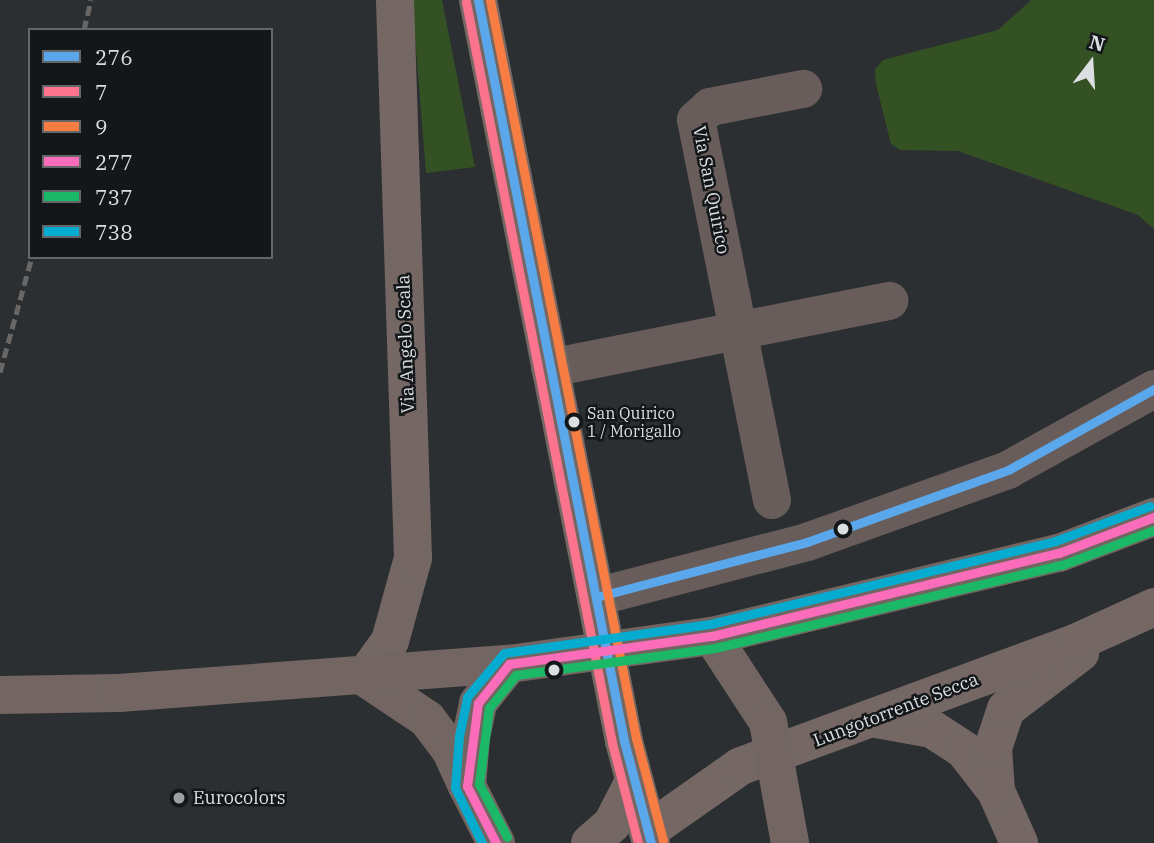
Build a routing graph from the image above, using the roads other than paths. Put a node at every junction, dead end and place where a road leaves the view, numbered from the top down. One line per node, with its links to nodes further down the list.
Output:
1 (394, 0): 14 (main road, Via Angelo Scala)
2 (478, 0): 6 (main road)
3 (803, 89): 5 (street, Via San Quirico)
4 (889, 301): 5 (street)
5 (738, 331): 6 (street); 8 (street, Via San Quirico)
6 (550, 368): 10 (main road)
7 (1154, 389): 10 (street)
8 (772, 500)
9 (1154, 517): 12 (main road)
10 (596, 597): 17 (main road)
11 (1140, 613): 16 (main road, Lungotorrente Secca); 19 (main road)
12 (712, 636): 13 (main road, bridge); 23 (main road, bridge)
13 (509, 664): 14 (main road); 18 (main road)
14 (364, 677): 15 (main road); 18 (main road)
15 (0, 695)
16 (869, 718): 19 (main road); 20 (main road, Lungotorrente Secca)
17 (633, 783): 20 (main road); 22 (main road)
18 (467, 786): 21 (main road)
19 (996, 791): 24 (main road)
20 (649, 837)
21 (496, 843)
22 (590, 843)
23 (790, 843)
24 (1018, 843)

